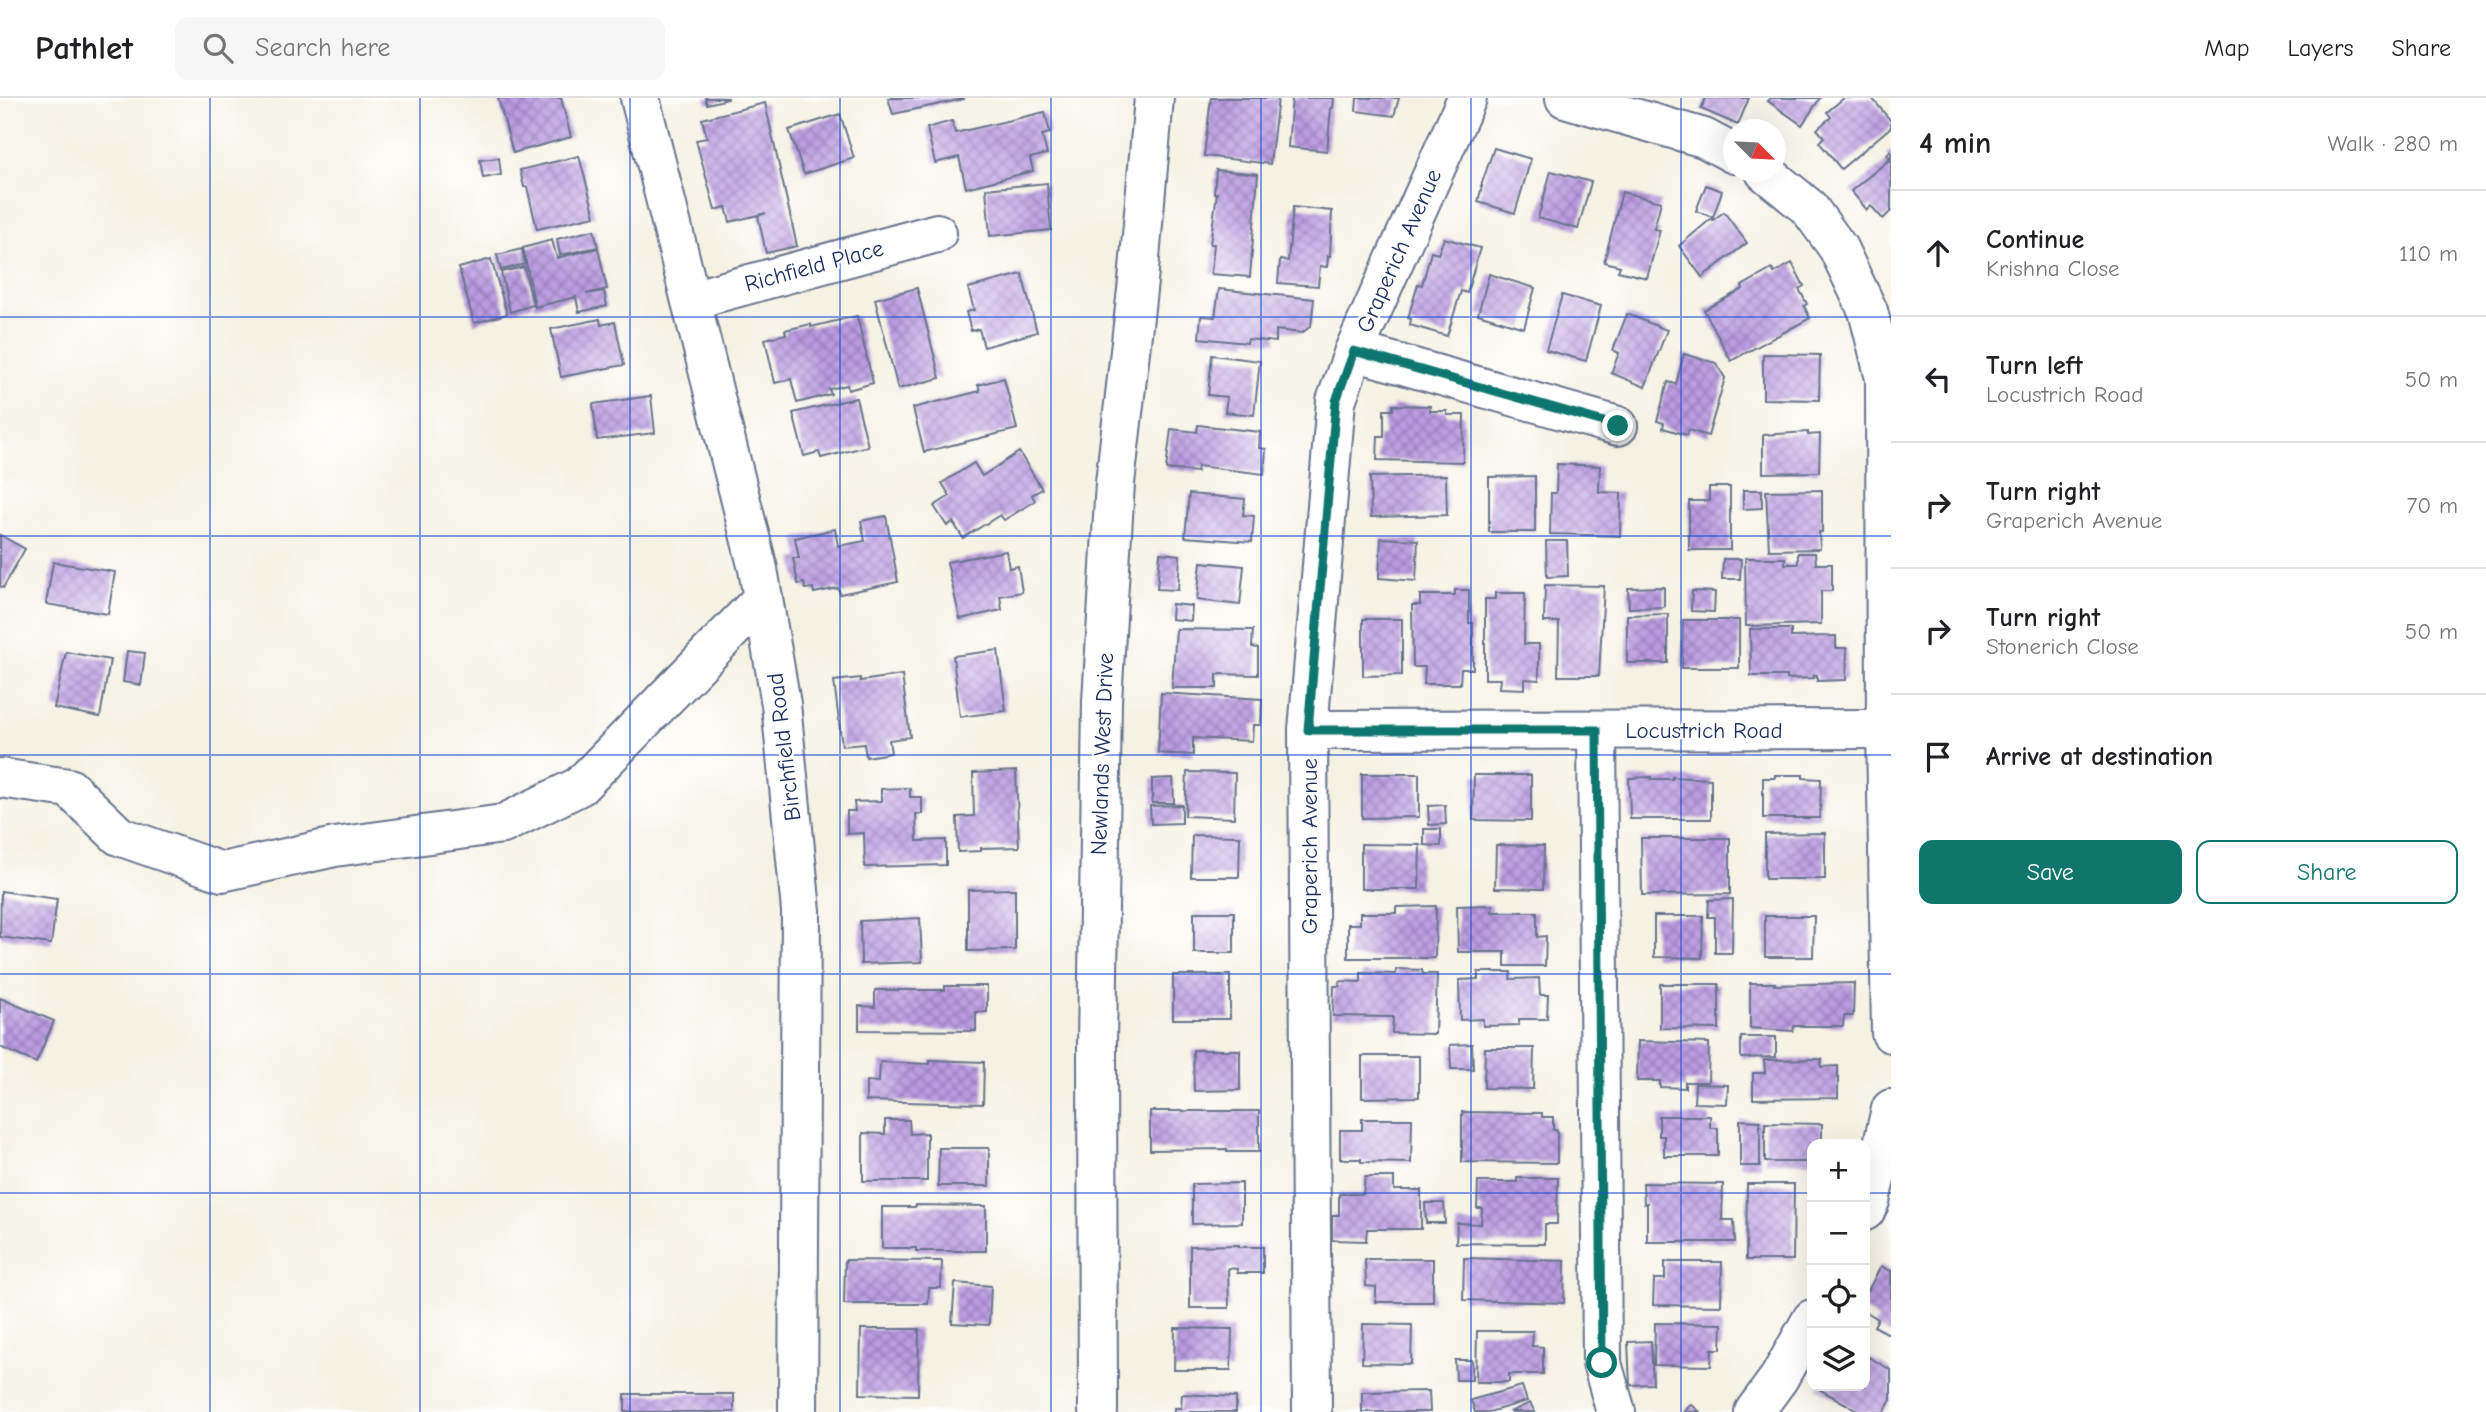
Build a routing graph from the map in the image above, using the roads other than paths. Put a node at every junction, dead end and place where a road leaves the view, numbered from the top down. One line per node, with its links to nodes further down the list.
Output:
1 (640, 98): 8 (street, Birchfield Road)
2 (1154, 98): 21 (street, Newlands West Drive)
3 (1466, 98): 9 (street, Graperich Avenue)
4 (1565, 98): 5 (street)
5 (1723, 148)
6 (1777, 182): 12 (street)
7 (937, 233): 8 (street, Richfield Place)
8 (691, 300): 11 (street, Birchfield Road)
9 (1354, 351): 10 (street); 13 (street, Graperich Avenue)
10 (1618, 426)
11 (763, 598): 15 (street); 20 (street, Birchfield Road)
12 (1888, 729): 14 (street, Locustrich Road); 16 (street)
13 (1308, 730): 14 (street, Locustrich Road); 22 (street, Graperich Avenue)
14 (1597, 730): 23 (street)
15 (0, 778)
16 (1891, 1033)
17 (1891, 1109): 18 (street)
18 (1870, 1202)
19 (1807, 1328): 24 (street)
20 (798, 1412)
21 (1098, 1412)
22 (1312, 1412)
23 (1616, 1412)
24 (1754, 1412)

